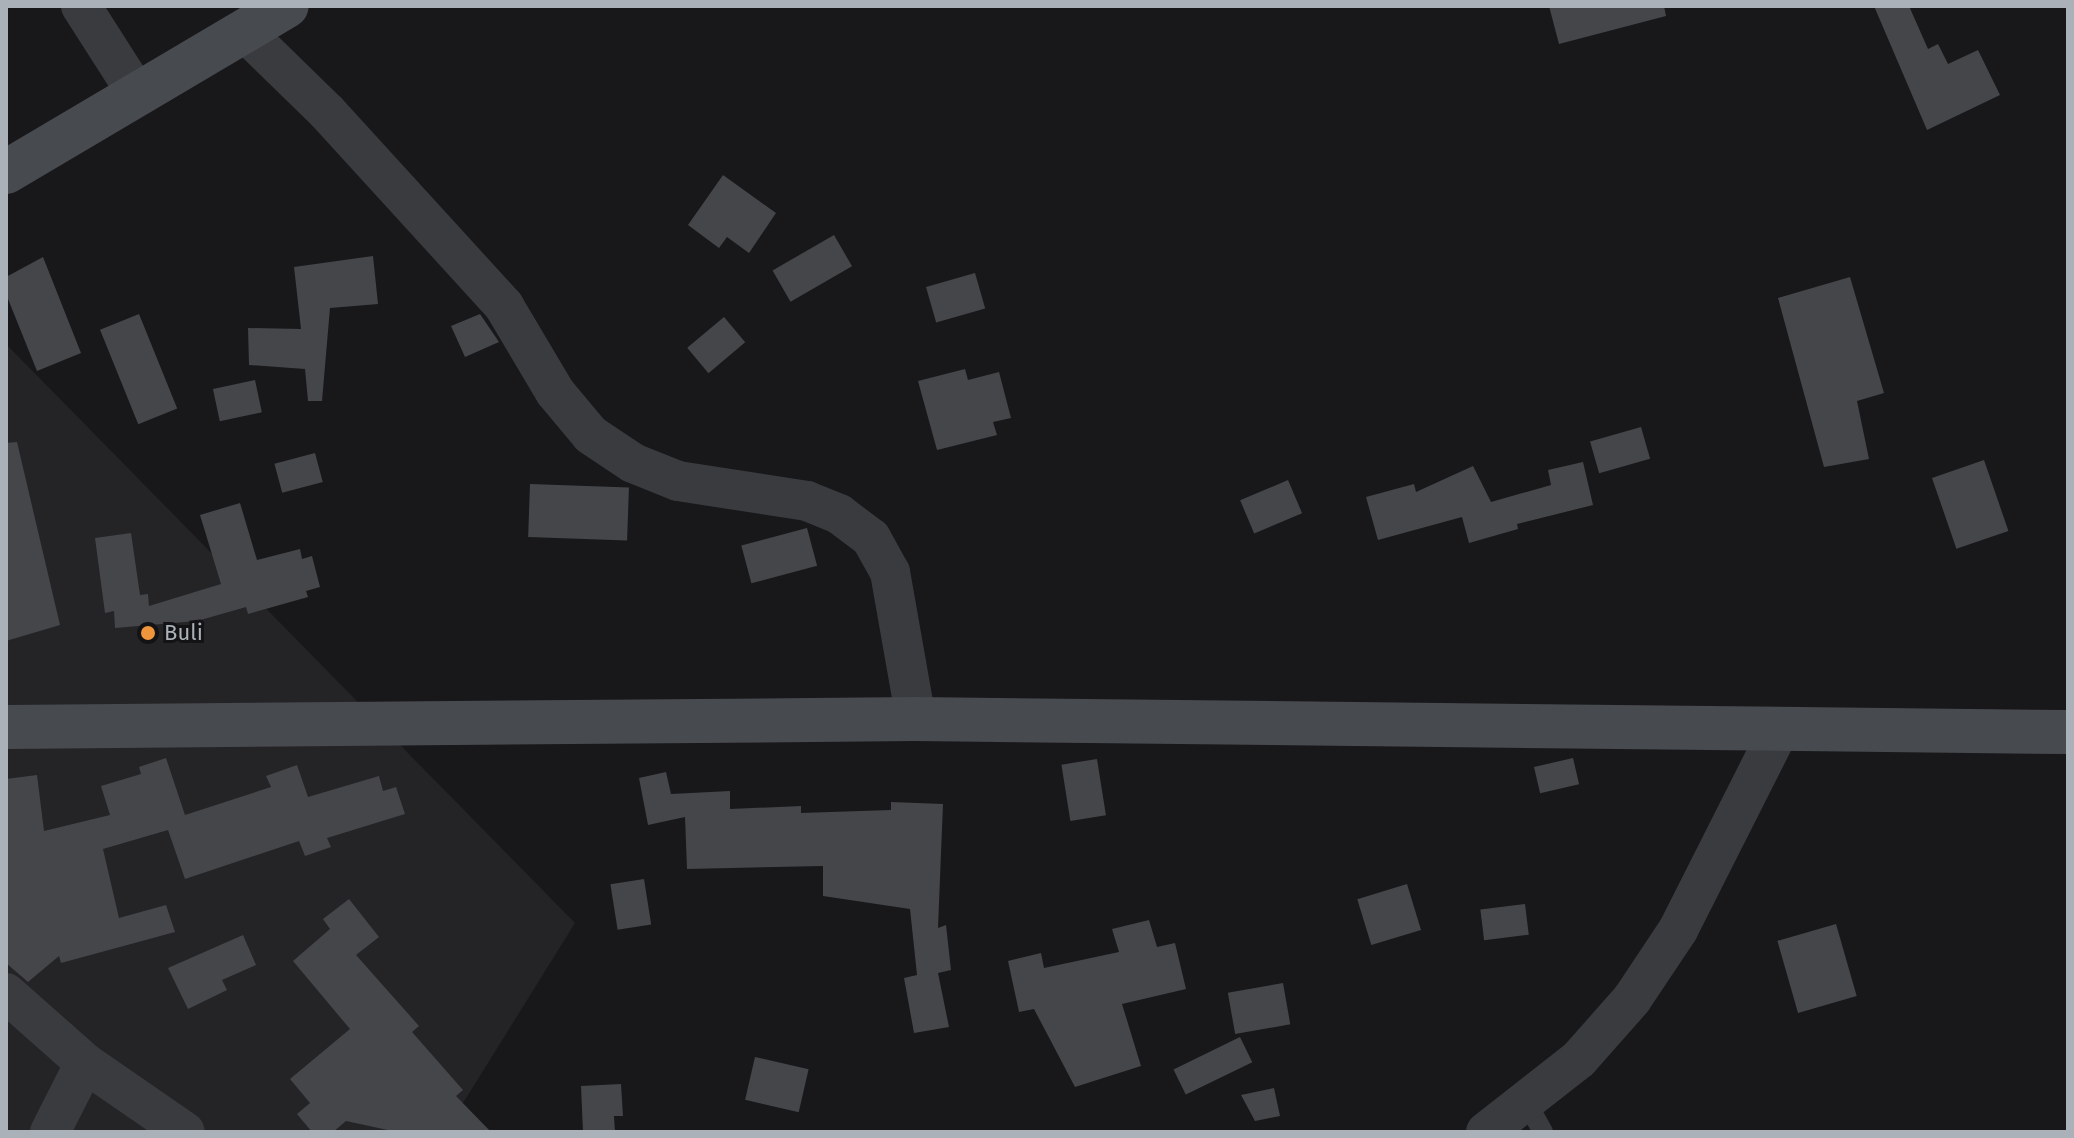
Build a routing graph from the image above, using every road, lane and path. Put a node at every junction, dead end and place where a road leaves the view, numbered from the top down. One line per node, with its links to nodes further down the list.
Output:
1 (81, 6): 4 (street)
2 (287, 6): 3 (street)
3 (244, 31): 4 (street); 6 (street)
4 (136, 92): 5 (street)
5 (6, 172)
6 (916, 719): 7 (street); 8 (street)
7 (6, 727)
8 (1778, 732): 9 (street); 12 (street)
9 (2068, 732)
10 (6, 993): 11 (street)
11 (85, 1063): 13 (street); 14 (street)
12 (1535, 1117): 15 (street)
13 (50, 1132)
14 (185, 1132)
15 (1486, 1132)

